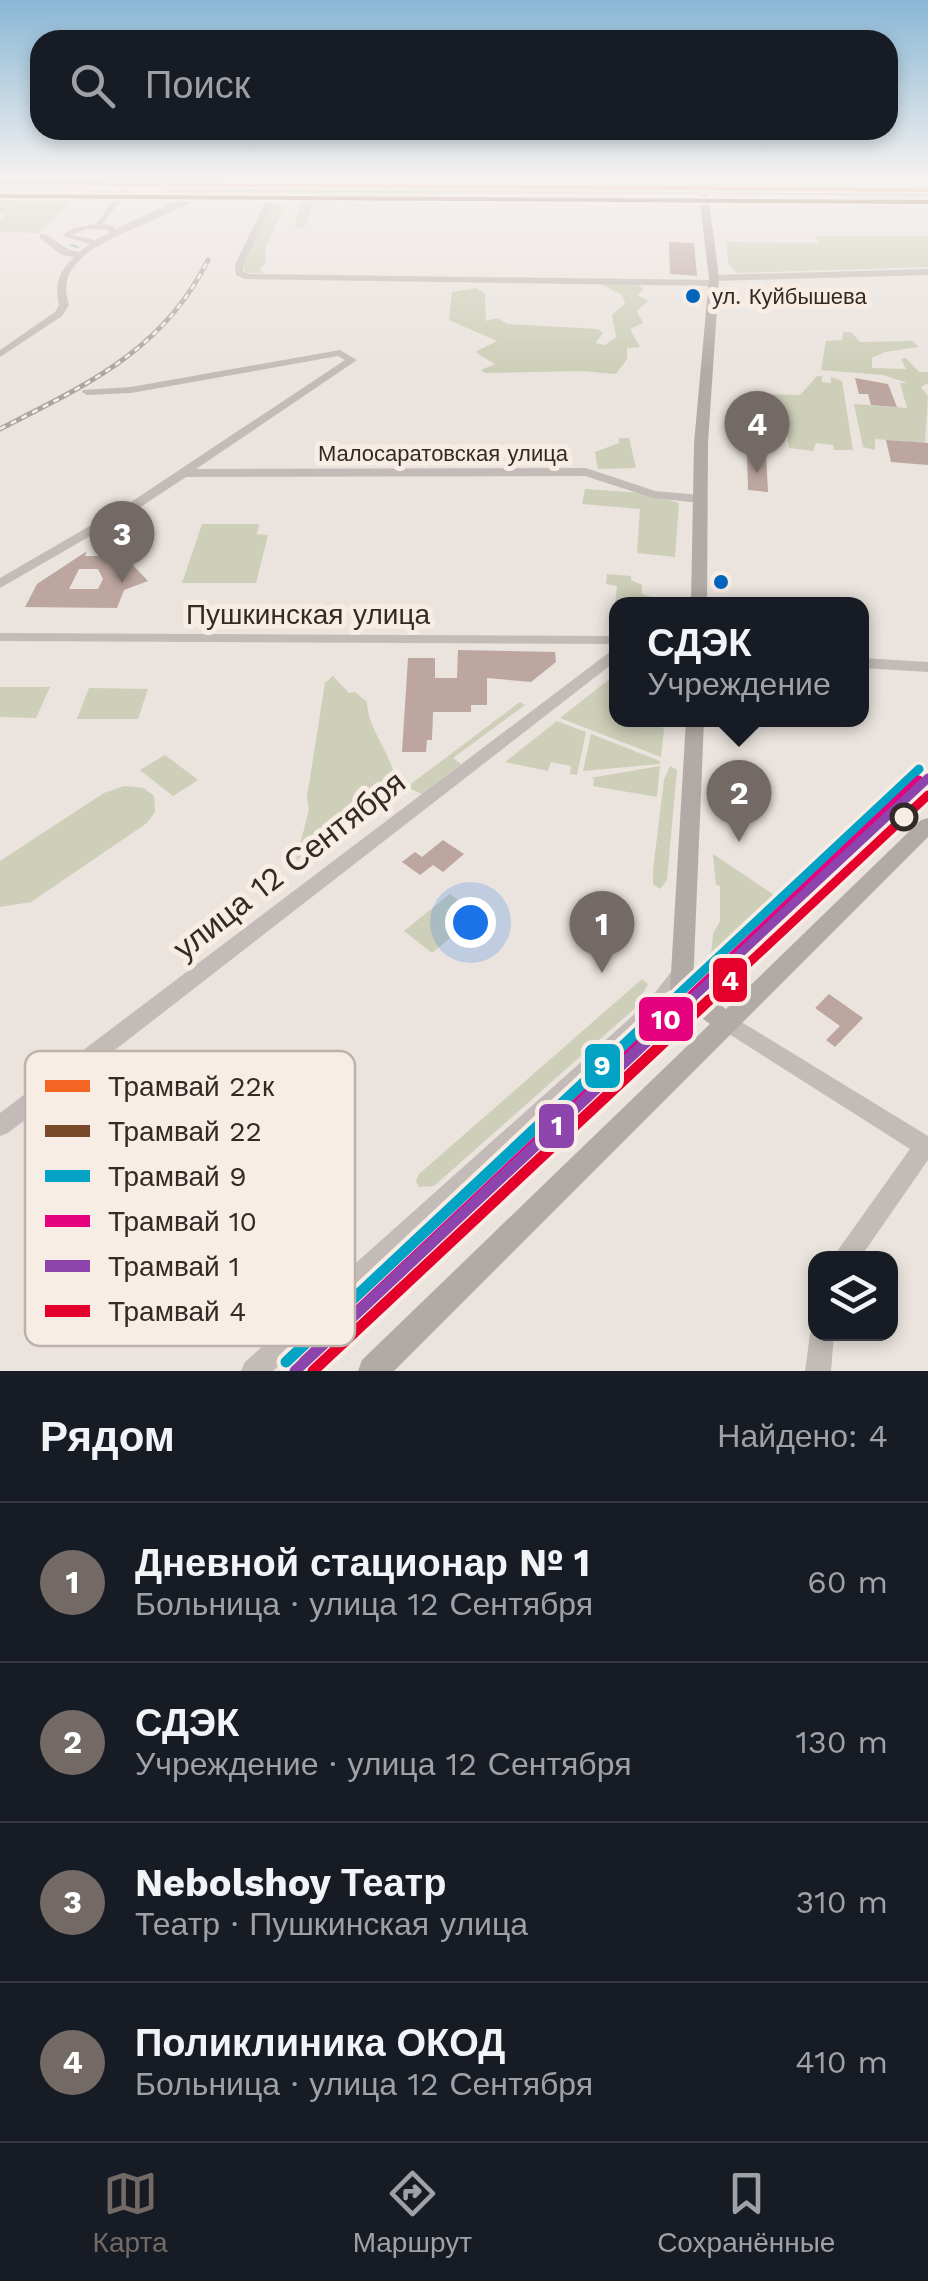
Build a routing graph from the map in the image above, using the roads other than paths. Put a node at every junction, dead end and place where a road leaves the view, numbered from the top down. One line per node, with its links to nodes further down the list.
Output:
1 (57, 244): 5 (street)
2 (91, 244): 5 (street)
3 (249, 244): 7 (street)
4 (709, 244): 7 (main road)
5 (83, 255): 8 (street)
6 (928, 272): 7 (street)
7 (714, 280): 11 (main road)
8 (0, 354)
9 (88, 392): 10 (street)
10 (183, 473): 11 (street, Малосаратовская улица); 12 (street)
11 (700, 499): 13 (main road)
12 (0, 584)
13 (696, 586): 14 (main road); 15 (main road)
14 (689, 597)
15 (698, 597)
16 (0, 638): 17 (street, Пушкинская улица)
17 (609, 640)
18 (609, 659): 25 (street, улица 12 Сентября)
19 (869, 663): 20 (street)
20 (928, 667)
21 (695, 727): 23 (main road)
22 (928, 825): 24 (main road)
23 (681, 974): 24 (main road); 30 (street)
24 (725, 1022): 28 (street); 34 (main road)
25 (98, 1051)
26 (25, 1107): 27 (street, улица 12 Сентября)
27 (0, 1126)
28 (926, 1147): 29 (street)
29 (851, 1251)
30 (355, 1279)
31 (821, 1341): 35 (street)
32 (282, 1346): 33 (street)
33 (254, 1371)
34 (374, 1371)
35 (818, 1371)

